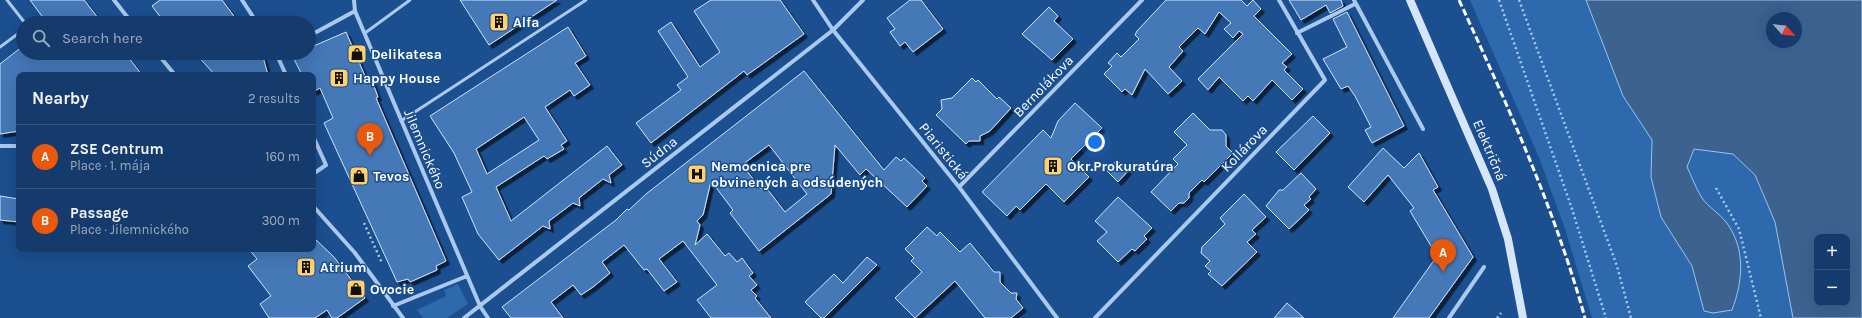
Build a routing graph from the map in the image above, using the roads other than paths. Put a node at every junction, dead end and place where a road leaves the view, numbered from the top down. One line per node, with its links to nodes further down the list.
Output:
1 (7, 0): 14 (lane)
2 (114, 0): 15 (street)
3 (242, 0): 16 (street)
4 (354, 0): 13 (street, Jilemnického)
5 (410, 0): 19 (lane)
6 (586, 0): 27 (lane)
7 (813, 0): 17 (street, Piaristická)
8 (863, 0): 17 (street, Súdna)
9 (1142, 0): 33 (street, Bernolákova)
10 (1278, 0): 20 (street)
11 (1410, 0): 45 (main road, Električná)
12 (1354, 2): 20 (street); 28 (street)
13 (356, 11): 18 (street); 19 (street, Jilemnického)
14 (20, 16)
15 (127, 16)
16 (252, 16)
17 (833, 30): 33 (street, Piaristická); 38 (street, Súdna)
18 (316, 32)
19 (365, 33): 27 (street, Jilemnického)
20 (1297, 33): 43 (street, Kollárova)
21 (16, 35): 22 (lane)
22 (0, 47)
23 (163, 60): 25 (street)
24 (280, 60): 26 (street)
25 (173, 72)
26 (285, 72)
27 (402, 121): 36 (street, Jilemnického)
28 (1423, 129)
29 (316, 143): 32 (street)
30 (0, 146): 31 (street)
31 (16, 146)
32 (316, 172)
33 (959, 187): 42 (street, Piaristická)
34 (316, 209): 37 (street)
35 (1484, 268): 44 (street)
36 (467, 276): 37 (street); 38 (street, Jilemnického)
37 (393, 306): 39 (street)
38 (480, 306): 40 (street, Súdna); 41 (street, Jilemnického)
39 (402, 318)
40 (464, 318)
41 (488, 318)
42 (1056, 318)
43 (1095, 318)
44 (1449, 318)
45 (1522, 318)

